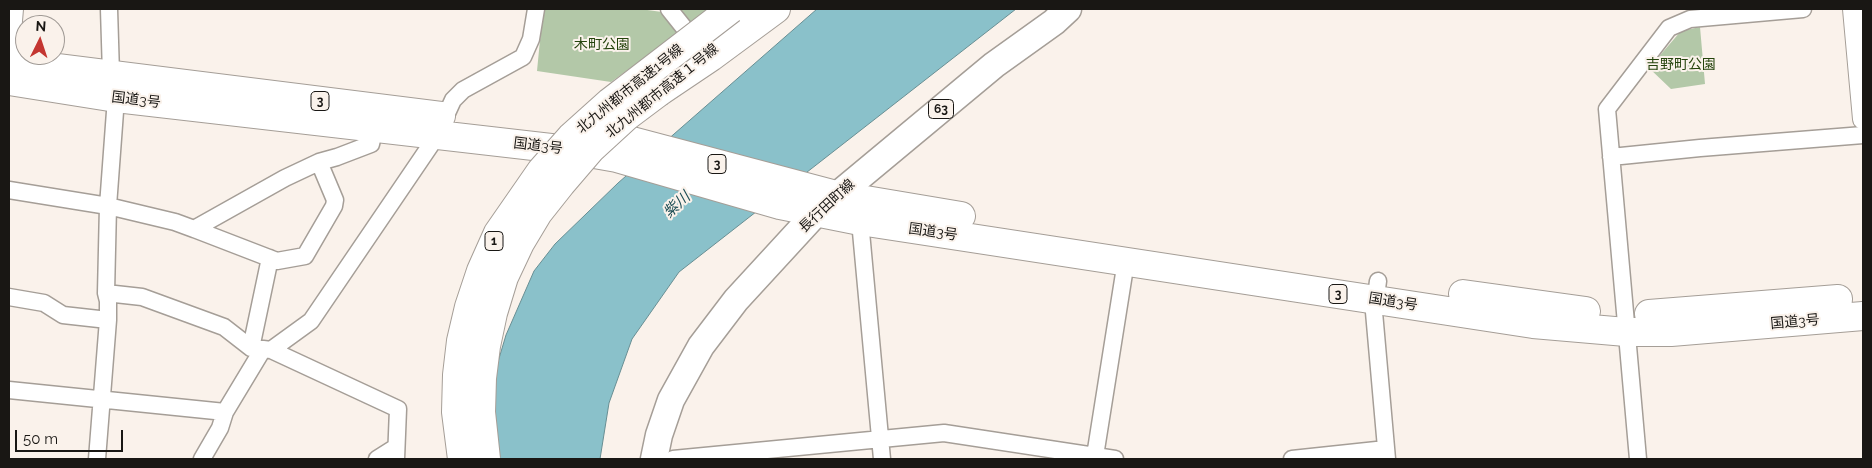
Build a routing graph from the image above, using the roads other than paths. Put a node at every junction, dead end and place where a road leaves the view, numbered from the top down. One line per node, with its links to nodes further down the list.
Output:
1 (13, 9): 13 (street)
2 (109, 9): 16 (street)
3 (536, 9): 19 (street)
4 (669, 9): 12 (street)
5 (731, 9): 52 (highway, 北九州都市高速1号線 / 1, bridge)
6 (752, 9): 12 (street)
7 (766, 9): 17 (highway, 北九州都市高速１号線 / 1)
8 (776, 9): 17 (highway)
9 (1068, 9): 27 (main road, 長行田町線 / 63)
10 (1803, 9): 24 (street)
11 (1854, 9): 18 (street)
12 (700, 48): 22 (street)
13 (9, 56)
14 (9, 62): 16 (highway, 国道3号 / 3)
15 (9, 81): 16 (highway, 国道3号 / 3)
16 (113, 86): 19 (highway, 国道3号 / 3); 20 (highway, 国道3号 / 3); 28 (street)
17 (659, 92): 53 (highway, 北九州都市高速１号線 / 1, bridge)
18 (1863, 118)
19 (442, 126): 20 (highway, 国道3号 / 3); 22 (highway, 国道3号 / 3); 41 (street)
20 (375, 127): 25 (street)
21 (1863, 135): 24 (street)
22 (584, 142): 23 (highway, 国道3号 / 3)
23 (624, 150): 27 (highway, 国道3号 / 3); 29 (highway, 国道3号 / 3)
24 (1611, 157): 40 (street)
25 (319, 162): 31 (street); 32 (street)
26 (9, 190): 28 (street)
27 (836, 195): 29 (main road, 長行田町線 / 63); 34 (highway, 国道3号 / 3)
28 (108, 206): 31 (street); 35 (street)
29 (816, 213): 30 (highway, 国道3号 / 3); 54 (main road, 長行田町線 / 63)
30 (860, 221): 33 (highway, 国道3号 / 3); 45 (street)
31 (194, 229): 32 (street)
32 (270, 258): 41 (street)
33 (1126, 261): 34 (highway, 国道3号 / 3); 48 (street)
34 (1377, 290): 40 (highway, 国道3号 / 3); 47 (street)
35 (106, 293): 39 (street); 41 (street)
36 (9, 297): 39 (street)
37 (1863, 297): 40 (highway, 国道3号 / 3)
38 (1863, 316): 40 (highway, 国道3号 / 3)
39 (108, 320): 43 (street)
40 (1625, 323): 59 (street)
41 (262, 349): 44 (street); 46 (street)
42 (9, 390): 43 (street)
43 (102, 399): 44 (street); 49 (street)
44 (225, 412): 50 (street)
45 (880, 439): 48 (street); 55 (street); 56 (street)
46 (396, 453): 51 (street)
47 (1386, 454): 58 (street)
48 (1095, 456): 57 (street)
49 (97, 459)
50 (202, 459)
51 (377, 459)
52 (462, 459)
53 (486, 459)
54 (654, 459)
55 (673, 459)
56 (882, 459)
57 (1115, 459)
58 (1292, 459)
59 (1638, 459)

